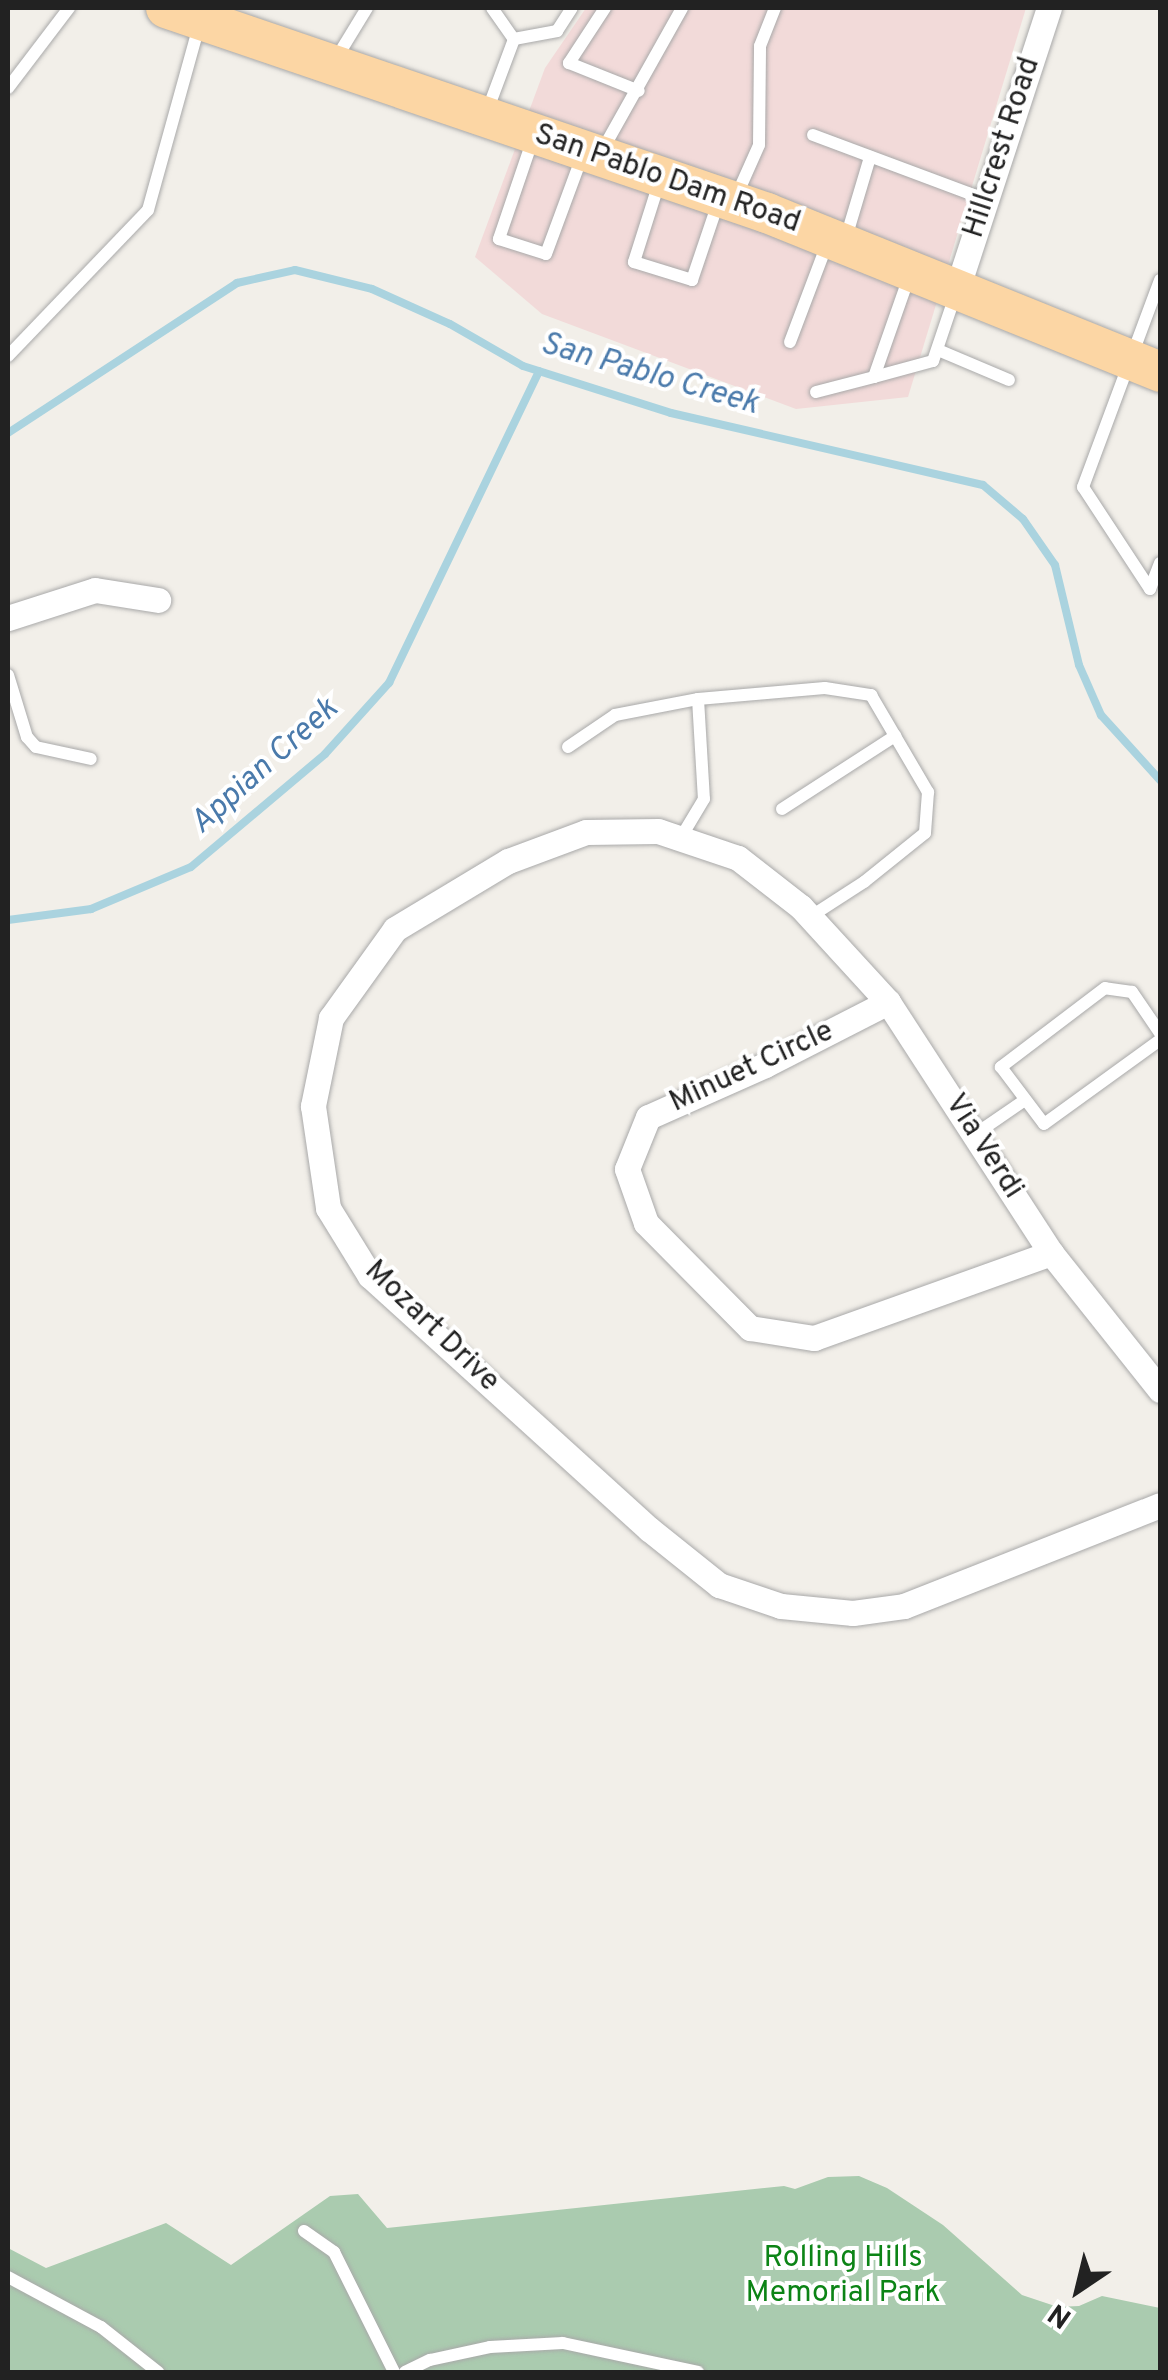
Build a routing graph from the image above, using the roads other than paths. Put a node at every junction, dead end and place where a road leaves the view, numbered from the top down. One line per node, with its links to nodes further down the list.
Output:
1 (69, 8): 12 (lane)
2 (367, 8): 11 (lane)
3 (492, 8): 10 (lane)
4 (572, 8): 10 (lane)
5 (605, 8): 13 (lane)
6 (682, 8): 13 (lane)
7 (775, 8): 20 (lane)
8 (1049, 8): 21 (street, Hillcrest Road)
9 (191, 11): 11 (main road, San Pablo Dam Road); 28 (lane)
10 (514, 39): 14 (lane)
11 (332, 64): 14 (main road, San Pablo Dam Road)
12 (8, 88)
13 (638, 91): 17 (lane)
14 (485, 117): 15 (main road, San Pablo Dam Road)
15 (535, 134): 17 (main road, San Pablo Dam Road); 17 (lane)
16 (813, 135): 18 (lane)
17 (592, 153): 19 (main road, San Pablo Dam Road)
18 (870, 157): 21 (lane); 22 (lane)
19 (662, 176): 20 (main road, San Pablo Dam Road); 20 (lane)
20 (727, 199): 22 (main road, San Pablo Dam Road)
21 (987, 200): 25 (street, Hillcrest Road)
22 (837, 239): 23 (main road, San Pablo Dam Road); 26 (lane)
23 (911, 270): 25 (main road, San Pablo Dam Road); 30 (lane)
24 (1160, 280): 29 (lane)
25 (957, 289): 27 (lane); 29 (main road, San Pablo Dam Road)
26 (790, 342)
27 (938, 350): 30 (lane); 31 (lane)
28 (8, 356)
29 (1146, 366): 33 (lane)
30 (874, 377): 32 (lane)
31 (1010, 380)
32 (816, 392)
33 (1160, 563)
34 (158, 600): 35 (street)
35 (8, 618)
36 (8, 675): 40 (lane)
37 (698, 699): 38 (lane); 39 (lane); 42 (lane)
38 (895, 736): 41 (lane); 43 (lane)
39 (568, 746)
40 (91, 759)
41 (782, 809)
42 (680, 839): 43 (street, Mozart Drive); 50 (street, Mozart Drive)
43 (806, 912): 44 (street, Via Verdi)
44 (888, 1002): 47 (street, Via Verdi); 48 (street, Minuet Circle)
45 (1160, 1036): 46 (lane); 46 (lane)
46 (1025, 1100): 47 (lane)
47 (974, 1135): 48 (street, Via Verdi)
48 (1051, 1253): 49 (street, Via Verdi)
49 (1160, 1390)
50 (1160, 1504)
51 (304, 2231): 54 (lane)
52 (8, 2276): 53 (lane)
53 (158, 2372)
54 (394, 2372)
55 (406, 2372): 56 (lane)
56 (698, 2372)

